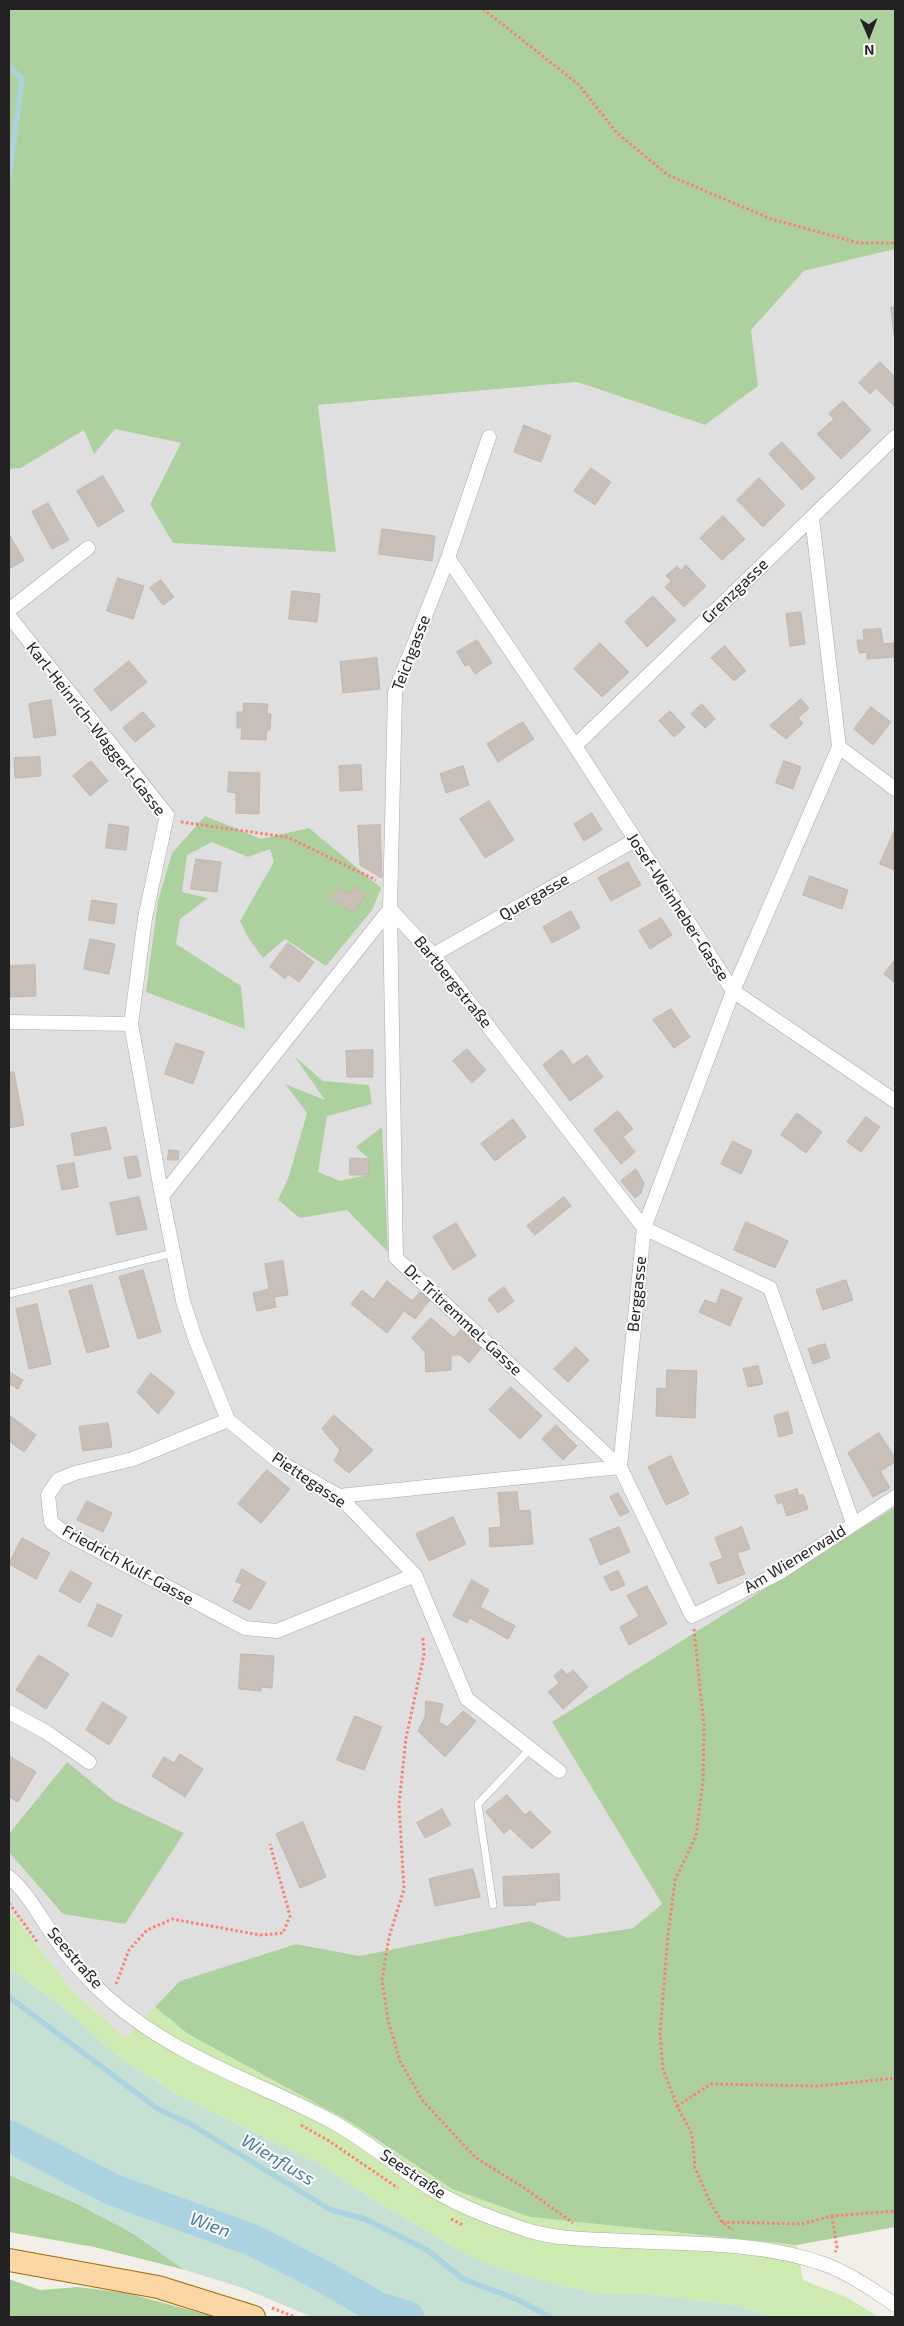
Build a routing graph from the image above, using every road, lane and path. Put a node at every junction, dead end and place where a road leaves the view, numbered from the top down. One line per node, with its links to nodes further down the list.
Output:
1 (484, 9): 2 (path)
2 (895, 243)
3 (489, 437): 7 (street, Teichgasse)
4 (895, 437): 5 (street, Grenzgasse)
5 (812, 518): 10 (street, Grenzgasse); 11 (street)
6 (88, 548): 8 (street)
7 (448, 558): 10 (street, Josef-Weinheber-Gasse); 15 (street, Teichgasse)
8 (9, 610)
9 (9, 616): 13 (street, Karl-Heinrich-Waggerl-Gasse)
10 (575, 746): 14 (street, Josef-Weinheber-Gasse)
11 (839, 747): 12 (street); 18 (street, Josef-Weinheber-Gasse)
12 (895, 789)
13 (167, 815): 15 (path); 20 (street, Karl-Heinrich-Waggerl-Gasse)
14 (635, 840): 17 (street, Quergasse); 18 (street, Josef-Weinheber-Gasse)
15 (390, 887): 16 (street, Teichgasse)
16 (390, 909): 17 (street, Bartbergstraße); 22 (street); 27 (street, Dr. Tritremmel-Gasse)
17 (433, 955): 23 (street, Bartbergstraße)
18 (733, 991): 21 (street); 23 (street)
19 (9, 1022): 20 (street)
20 (131, 1024): 22 (street)
21 (895, 1102)
22 (162, 1196): 24 (street, Piettegasse)
23 (644, 1228): 27 (street, Berggasse); 30 (street, Berggasse)
24 (173, 1253): 25 (lane); 26 (street, Piettegasse)
25 (9, 1294)
26 (228, 1420): 28 (street, Piettegasse); 31 (street, Friedrich Kulf-Gasse)
27 (620, 1467): 28 (street); 32 (street, Dr. Tritremmel-Gasse)
28 (339, 1496): 31 (street, Piettegasse)
29 (895, 1497): 30 (street, Am Wienerwald)
30 (854, 1523): 32 (street, Am Wienerwald)
31 (415, 1575): 35 (street, Piettegasse)
32 (692, 1616): 45 (path)
33 (423, 1636): 53 (path)
34 (9, 1712): 36 (street)
35 (530, 1749): 37 (street, Piettegasse); 41 (lane)
36 (89, 1762)
37 (559, 1771)
38 (270, 1844): 43 (path)
39 (9, 1877): 43 (street, Seestraße)
40 (9, 1903): 42 (path)
41 (493, 1904)
42 (39, 1945)
43 (111, 1998): 53 (street, Seestraße)
44 (895, 2078): 45 (path)
45 (677, 2106): 51 (path)
46 (298, 2124): 47 (path)
47 (400, 2189)
48 (895, 2211): 49 (path)
49 (832, 2216): 51 (path); 56 (path)
50 (449, 2218): 52 (path)
51 (722, 2222): 54 (path)
52 (466, 2226)
53 (596, 2239): 54 (street, Seestraße)
54 (747, 2248): 56 (street, Seestraße)
55 (9, 2260): 58 (main road)
56 (826, 2264): 57 (street, Seestraße)
57 (895, 2305)
58 (254, 2317)

